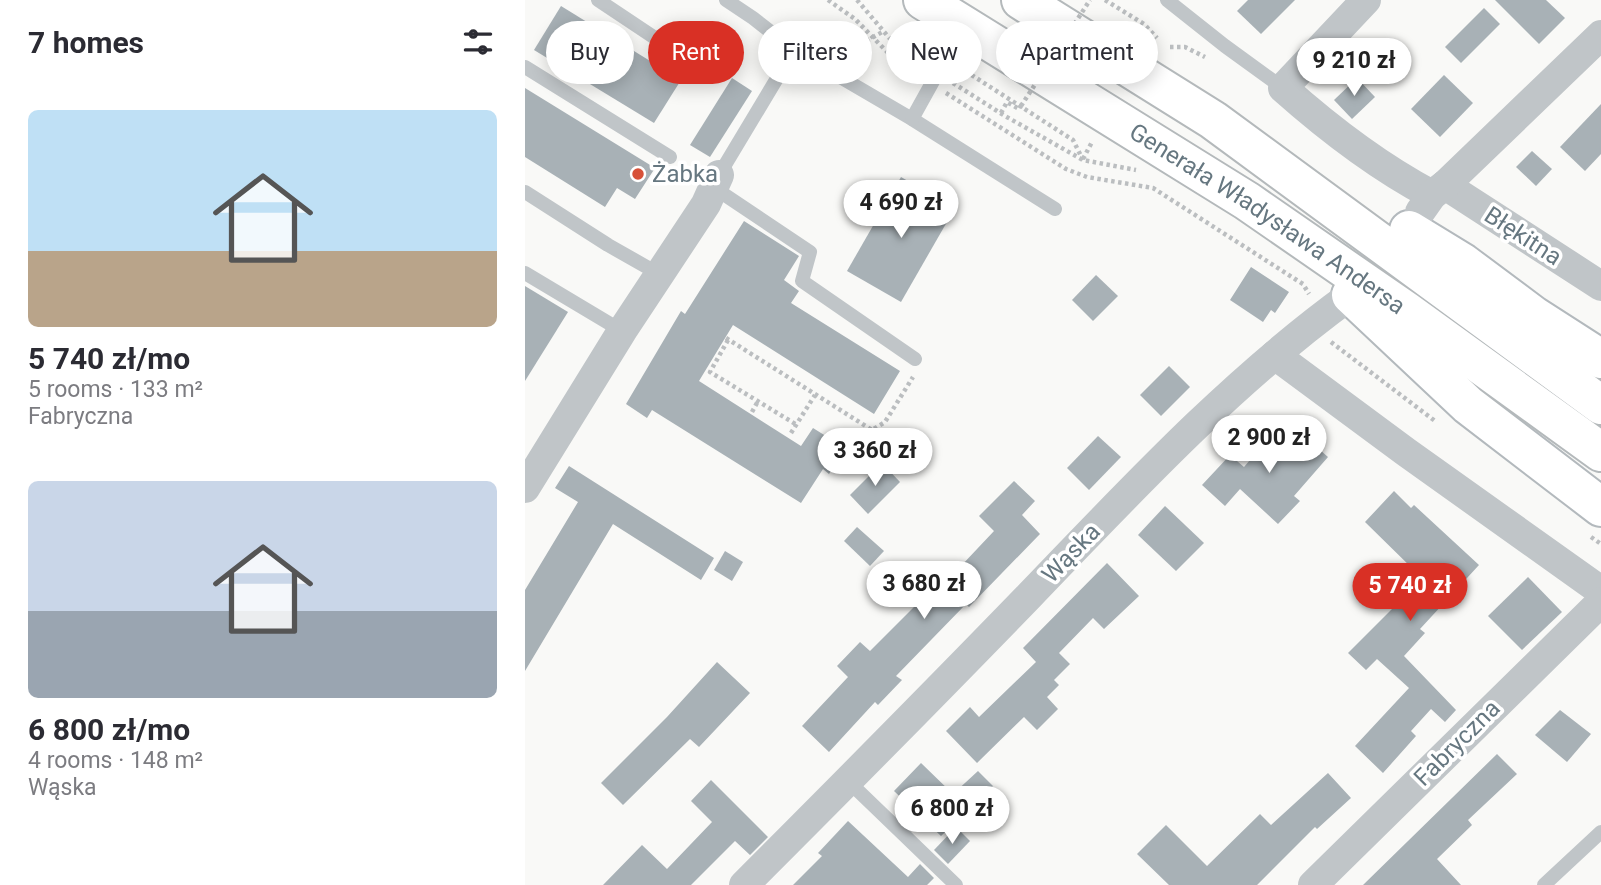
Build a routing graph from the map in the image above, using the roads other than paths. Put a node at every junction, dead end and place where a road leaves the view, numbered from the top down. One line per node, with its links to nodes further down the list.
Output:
1 (598, 0): 9 (lane)
2 (726, 0): 8 (lane)
3 (923, 0): 7 (main road, Generała Władysława Andersa)
4 (1021, 0): 18 (main road, Generała Władysława Andersa)
5 (1167, 0): 16 (lane)
6 (1366, 0): 16 (street)
7 (956, 21)
8 (758, 22)
9 (648, 33)
10 (1601, 35): 21 (street)
11 (982, 37): 23 (main road, Generała Władysława Andersa)
12 (525, 67): 19 (lane)
13 (774, 84): 20 (lane)
14 (853, 84): 17 (lane)
15 (932, 84): 17 (lane)
16 (1283, 88): 21 (street, Błękitna)
17 (912, 119): 24 (lane)
18 (1213, 120): 25 (main road); 34 (main road, Generała Władysława Andersa)
19 (670, 157)
20 (716, 181): 27 (street); 32 (lane)
21 (1439, 190): 25 (street); 28 (street, Błękitna)
22 (525, 192): 27 (lane)
23 (1247, 201): 29 (main road); 35 (main road, Generała Władysława Andersa)
24 (1055, 209)
25 (1409, 230): 33 (main road)
26 (525, 273): 30 (lane)
27 (659, 274): 30 (street)
28 (1601, 286)
29 (1351, 295): 31 (street, Wąska); 37 (main road)
30 (622, 331): 36 (street)
31 (1275, 355): 38 (street); 40 (street, Wąska)
32 (915, 359)
33 (1601, 359)
34 (1601, 405)
35 (1601, 452)
36 (525, 488)
37 (1601, 507)
38 (1601, 591)
39 (1601, 602): 44 (street, Fabryczna)
40 (848, 780): 42 (street, Wąska); 43 (lane)
41 (1601, 832): 45 (lane)
42 (744, 885)
43 (956, 885)
44 (1313, 885)
45 (1544, 885)

